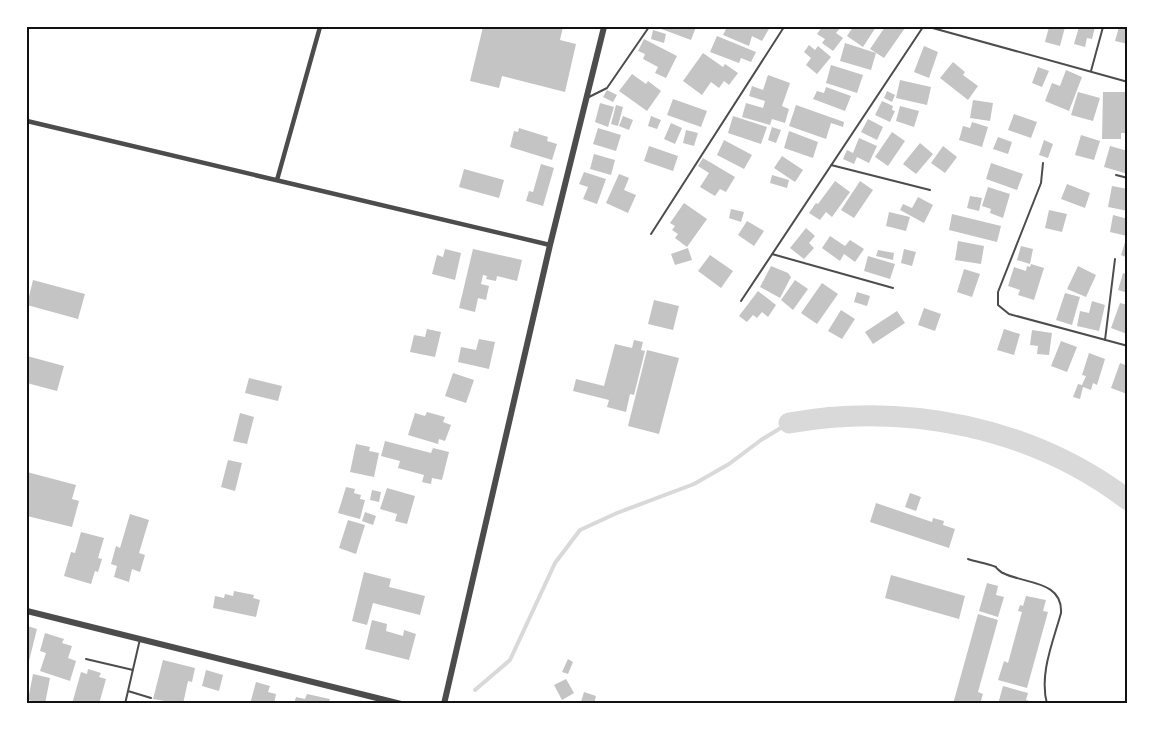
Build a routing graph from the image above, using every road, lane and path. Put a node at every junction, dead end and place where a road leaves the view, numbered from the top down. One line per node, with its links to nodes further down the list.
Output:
1 (320, 27): 16 (street)
2 (604, 27): 10 (street)
3 (649, 27): 10 (lane)
4 (784, 27): 18 (lane)
5 (923, 27): 13 (lane)
6 (929, 27): 8 (lane)
7 (1103, 27): 8 (lane)
8 (1091, 71): 9 (lane)
9 (1128, 82)
10 (586, 99): 19 (street)
11 (27, 121): 16 (street)
12 (1043, 163): 24 (lane)
13 (831, 165): 17 (lane); 20 (lane)
14 (1116, 175): 15 (lane)
15 (1128, 178)
16 (277, 180): 19 (street)
17 (930, 190)
18 (651, 234)
19 (550, 245): 35 (street)
20 (772, 254): 22 (lane); 23 (lane)
21 (1115, 259): 24 (lane)
22 (893, 288)
23 (741, 301)
24 (1105, 340): 25 (lane)
25 (1128, 346)
26 (968, 559): 36 (lane)
27 (27, 611): 28 (street)
28 (140, 639): 30 (lane); 34 (street)
29 (86, 659): 30 (lane)
30 (133, 670): 31 (lane)
31 (128, 692): 32 (lane); 33 (lane)
32 (151, 698)
33 (125, 704)
34 (401, 704)
35 (444, 704)
36 (1047, 704)

